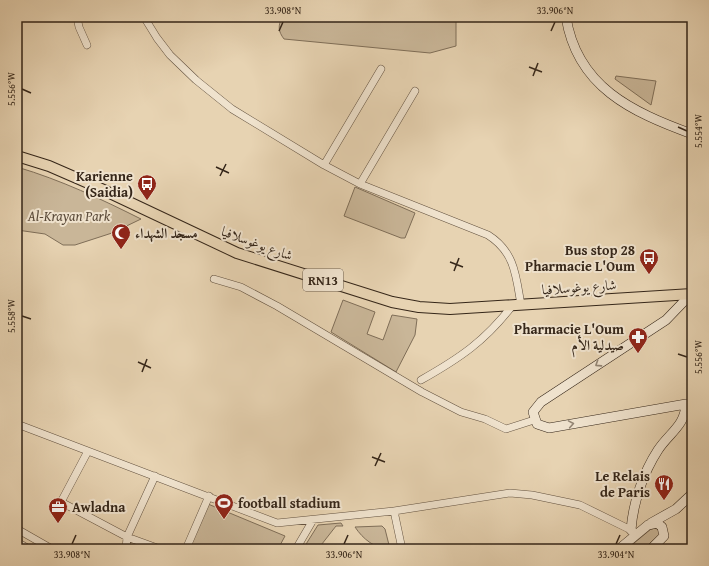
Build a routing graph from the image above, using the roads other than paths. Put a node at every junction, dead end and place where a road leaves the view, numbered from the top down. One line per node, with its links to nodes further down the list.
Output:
1 (77, 17): 4 (street)
2 (144, 17): 9 (street)
3 (566, 17): 7 (main road)
4 (87, 45)
5 (381, 69): 9 (street)
6 (415, 91): 10 (street)
7 (692, 134)
8 (17, 156): 13 (main road, شارع يوغوسلافيا / RN13)
9 (324, 165): 10 (street)
10 (360, 184): 13 (street)
11 (214, 279): 16 (street)
12 (692, 294): 13 (main road, شارع يوغوسلافيا / RN13); 16 (main road, one-way to 16)
13 (516, 306): 14 (street)
14 (421, 380)
15 (689, 403): 16 (main road, one-way to 15); 27 (main road)
16 (534, 420)
17 (18, 425): 18 (street)
18 (88, 451): 19 (street); 29 (street)
19 (155, 476): 21 (street); 29 (street)
20 (692, 494): 22 (main road)
21 (209, 496): 24 (street); 35 (street)
22 (676, 509): 25 (main road); 28 (main road)
23 (394, 511): 24 (street); 27 (street); 37 (street)
24 (313, 520): 36 (street)
25 (651, 523): 27 (main road); 28 (main road)
26 (17, 529): 31 (street)
27 (634, 532): 38 (main road)
28 (664, 536): 39 (main road)
29 (127, 537): 33 (street); 34 (street)
30 (17, 542): 32 (street)
31 (49, 548)
32 (29, 549)
33 (126, 549)
34 (160, 549)
35 (186, 549)
36 (296, 549)
37 (402, 549)
38 (619, 549)
39 (651, 549)

